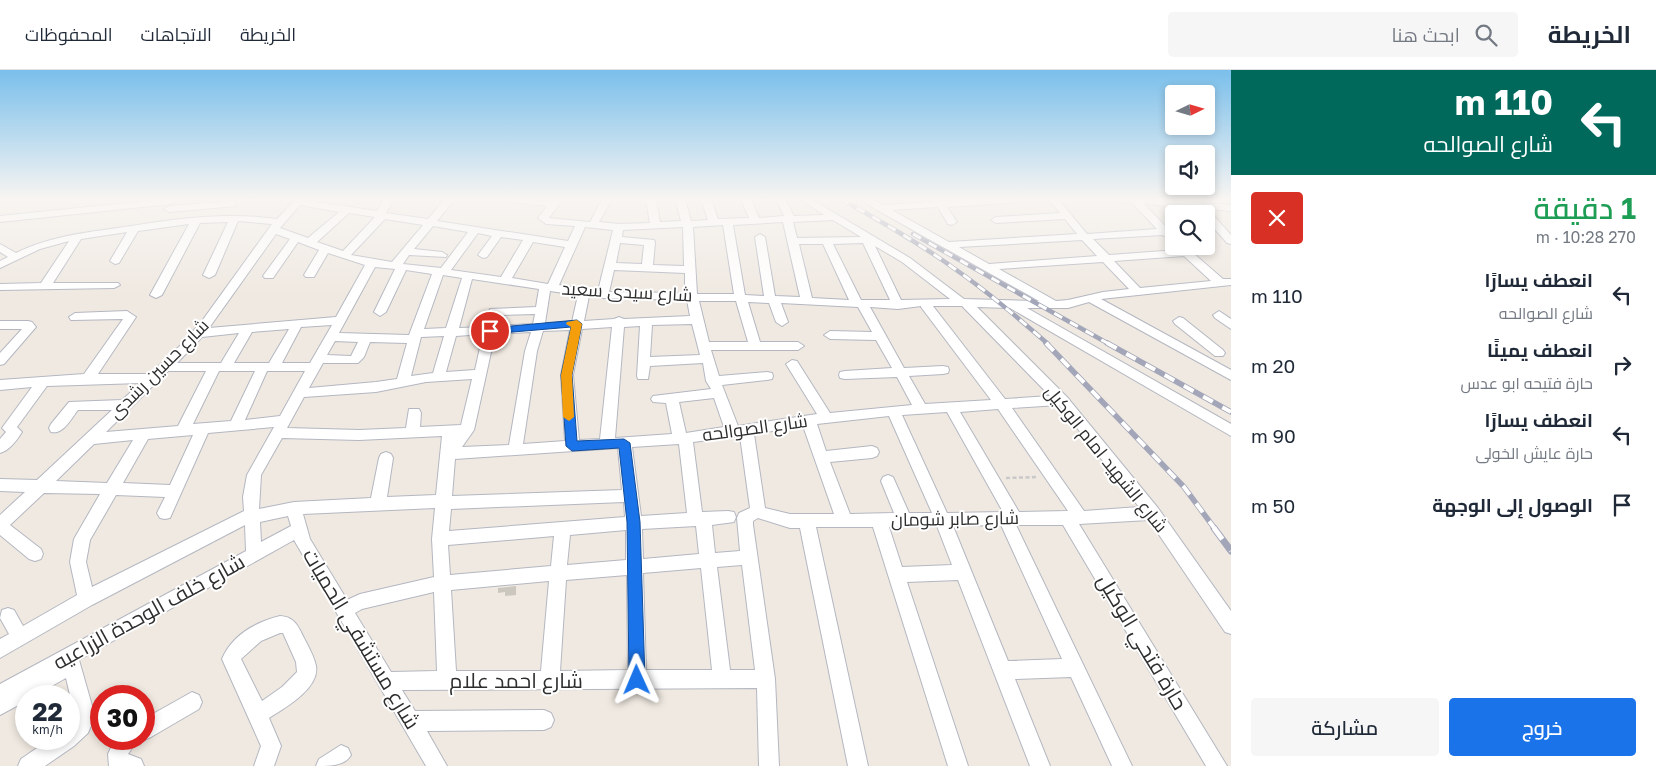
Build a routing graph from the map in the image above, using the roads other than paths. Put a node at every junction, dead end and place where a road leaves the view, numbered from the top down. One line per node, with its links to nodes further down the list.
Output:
1 (110, 231): 24 (street, شارع سيدى سعيد)
2 (133, 231): 48 (street)
3 (190, 231): 70 (street)
4 (229, 231): 57 (street)
5 (272, 231): 102 (street, شارع حسين رشدى)
6 (285, 231): 27 (street, شارع سيدى سعيد)
7 (322, 231): 35 (street)
8 (366, 231): 45 (street)
9 (423, 231): 40 (street)
10 (473, 231): 55 (street)
11 (483, 231): 23 (street)
12 (578, 231): 36 (street)
13 (617, 231): 29 (street)
14 (687, 231): 56 (street)
15 (730, 231): 74 (street)
16 (791, 231): 32 (street)
17 (858, 231): 30 (street, شارع الشهيد امام الوكيل)
18 (922, 231): 37 (street)
19 (1004, 231): 31 (street)
20 (1080, 231): 25 (street)
21 (1222, 231): 34 (street)
22 (1165, 232): 25 (street)
23 (498, 234): 28 (street); 43 (street)
24 (78, 236): 46 (street, شارع سيدى سعيد); 64 (street)
25 (1084, 236): 31 (street); 47 (street)
26 (760, 237): 76 (street)
27 (296, 238): 35 (street, شارع سيدى سعيد); 60 (street)
28 (530, 238): 36 (street); 61 (street)
29 (616, 240): 51 (street); 54 (street)
30 (871, 240): 33 (street); 78 (street, شارع الشهيد امام الوكيل); 83 (street)
31 (1010, 240): 37 (street)
32 (792, 241): 33 (street); 77 (street)
33 (827, 241): 79 (street)
34 (1231, 241)
35 (309, 243): 39 (street, شارع سيدى سعيد)
36 (572, 245): 66 (street)
37 (946, 245): 53 (street)
38 (0, 247): 46 (street)
39 (325, 249): 45 (street, شارع سيدى سعيد); 58 (street)
40 (407, 252): 42 (street); 52 (street)
41 (1165, 252): 47 (street)
42 (442, 255)
43 (483, 255)
44 (1189, 255): 62 (street)
45 (344, 256): 49 (street, شارع سيدى سعيد)
46 (15, 257): 50 (street)
47 (1106, 259): 53 (street); 67 (street)
48 (115, 261)
49 (372, 264): 52 (street, شارع سيدى سعيد); 88 (street)
50 (0, 265)
51 (609, 266): 54 (street); 71 (street)
52 (399, 267): 55 (street, شارع سيدى سعيد); 85 (street)
53 (986, 267): 73 (street)
54 (647, 269): 56 (street)
55 (442, 272): 59 (street, شارع سيدى سعيد); 104 (street)
56 (690, 274): 72 (street)
57 (209, 275)
58 (310, 275)
59 (468, 275): 61 (street, شارع سيدى سعيد); 101 (street)
60 (269, 276)
61 (505, 280): 66 (street, شارع سيدى سعيد)
62 (1224, 283): 67 (street); 68 (street)
63 (114, 285): 64 (street)
64 (45, 286): 65 (street)
65 (0, 287)
66 (548, 287): 69 (street, شارع سيدى سعيد); 84 (street)
67 (1137, 291): 75 (street)
68 (1231, 291)
69 (584, 292): 71 (street, شارع سيدى سعيد); 95 (street)
70 (156, 295)
71 (603, 295): 72 (street, شارع سيدى سعيد)
72 (692, 296): 74 (street, شارع سيدى سعيد); 89 (street)
73 (1042, 297): 78 (street); 82 (street)
74 (740, 298): 76 (street, شارع سيدى سعيد); 109 (street)
75 (1090, 298): 82 (street); 112 (street)
76 (771, 299): 77 (street, شارع سيدى سعيد); 93 (street)
77 (807, 301): 79 (street, شارع سيدى سعيد)
78 (961, 302): 80 (street, شارع سيدى سعيد); 81 (street); 134 (street, شارع الشهيد امام الوكيل)
79 (859, 304): 83 (street, شارع سيدى سعيد); 105 (street)
80 (925, 304): 83 (street, شارع سيدى سعيد); 135 (street, حارة فتحي الوكيل)
81 (1013, 304): 82 (street); 151 (street)
82 (1054, 304)
83 (898, 305)
84 (541, 310): 98 (street); 100 (street)
85 (380, 312)
86 (1219, 315): 97 (street)
87 (74, 317): 126 (street)
88 (342, 320): 94 (street); 106 (street)
89 (697, 320): 92 (street); 108 (street)
90 (1179, 320): 111 (street)
91 (619, 321): 92 (street); 95 (street); 158 (street)
92 (646, 321): 113 (street)
93 (782, 322)
94 (298, 324): 99 (street); 119 (street)
95 (577, 324): 98 (street); 159 (street)
96 (0, 325): 114 (street)
97 (1231, 325)
98 (539, 326): 100 (street); 161 (street)
99 (248, 328): 102 (street); 118 (street)
100 (490, 331): 101 (street); 122 (street)
101 (450, 332): 104 (street); 128 (street)
102 (198, 333): 117 (street, شارع حسين رشدى)
103 (830, 335): 105 (street)
104 (415, 336): 107 (street); 130 (street)
105 (880, 336): 121 (street)
106 (332, 337): 107 (street); 115 (street)
107 (365, 338): 115 (street)
108 (703, 346): 109 (street); 113 (street)
109 (755, 346): 110 (street)
110 (798, 346)
111 (1225, 352): 112 (street)
112 (1195, 356): 125 (street)
113 (707, 359): 132 (street)
114 (0, 361)
115 (317, 363): 119 (street); 133 (street)
116 (792, 364): 141 (street)
117 (164, 367): 118 (street); 127 (street, شارع حسين رشدى)
118 (220, 367): 119 (street); 147 (street)
119 (268, 367): 144 (street)
120 (943, 370): 121 (street)
121 (901, 372): 123 (street); 138 (street)
122 (481, 374): 128 (street); 148 (street)
123 (845, 375)
124 (767, 376): 132 (street)
125 (1231, 376)
126 (88, 378): 127 (street); 129 (street)
127 (153, 378): 136 (street, شارع حسين رشدى)
128 (438, 378): 130 (street)
129 (43, 382): 131 (street); 160 (street)
130 (403, 382): 133 (street)
131 (0, 386)
132 (716, 387): 150 (street); 156 (street)
133 (300, 393): 143 (street)
134 (1062, 400): 135 (street, شارع الصوالحه); 177 (street, شارع الشهيد امام الوكيل)
135 (1002, 404): 137 (street, شارع الصوالحه); 182 (street, حارة فتحي الوكيل)
136 (124, 405): 145 (street); 155 (street, شارع حسين رشدى)
137 (951, 408): 138 (street, شارع الصوالحه); 181 (street)
138 (922, 410): 139 (street, شارع الصوالحه)
139 (893, 412): 141 (street, شارع الصوالحه); 180 (street)
140 (414, 414): 152 (street)
141 (826, 418): 142 (street, شارع الصوالحه)
142 (808, 420): 150 (street, شارع الصوالحه); 164 (street)
143 (285, 421): 144 (street); 154 (street)
144 (236, 425): 146 (street)
145 (56, 428)
146 (204, 428): 147 (street); 170 (street)
147 (183, 430): 153 (street)
148 (467, 430): 149 (street); 163 (street)
149 (450, 431): 152 (street); 163 (street)
150 (740, 431): 156 (street, شارع الصوالحه); 175 (street)
151 (1231, 431)
152 (412, 433): 154 (street)
153 (144, 434): 155 (street); 169 (street)
154 (278, 434): 178 (street)
155 (89, 439): 168 (street, شارع حسين رشدى)
156 (683, 439): 157 (street, شارع الصوالحه); 183 (street)
157 (624, 443): 158 (street, شارع الصوالحه); 171 (street)
158 (607, 444): 159 (street, شارع الصوالحه)
159 (572, 446): 161 (street, شارع الصوالحه)
160 (0, 448)
161 (515, 449): 163 (street, شارع الصوالحه)
162 (872, 452): 164 (street)
163 (447, 454): 172 (street)
164 (821, 457): 185 (street)
165 (386, 458): 173 (street)
166 (888, 481): 184 (street)
167 (0, 485): 168 (street)
168 (40, 486): 169 (street); 189 (street, شارع حسين رشدى)
169 (111, 489): 170 (street); 202 (street)
170 (175, 491): 176 (street)
171 (630, 496): 172 (street); 188 (street)
172 (442, 502): 173 (street); 192 (street)
173 (378, 504): 174 (street)
174 (294, 508): 178 (street); 190 (street, شارع مستشفي الحميات)
175 (758, 512): 187 (street, شارع صابر شومان); 194 (street)
176 (165, 513)
177 (1153, 513): 182 (street, شارع صابر شومان); 205 (street, شارع الشهيد امام الوكيل)
178 (252, 515): 195 (street); 202 (street)
179 (728, 517): 183 (street)
180 (942, 518): 181 (street, شارع صابر شومان); 184 (street, شارع صابر شومان); 198 (street)
181 (1010, 518): 182 (street, شارع صابر شومان); 209 (street)
182 (1074, 518): 239 (street, حارة فتحي الوكيل)
183 (699, 519): 188 (street); 196 (street)
184 (904, 519): 186 (street, شارع صابر شومان)
185 (844, 520): 186 (street, شارع صابر شومان); 187 (street, شارع صابر شومان)
186 (880, 520): 200 (street)
187 (807, 521): 235 (street)
188 (634, 522): 191 (street); 197 (street)
189 (0, 525): 193 (street)
190 (298, 530): 195 (street, شارع خلف الوحدة الزراعيه); 203 (street, شارع مستشفي الحميات)
191 (562, 530): 192 (street); 199 (street)
192 (440, 539): 201 (street)
193 (35, 554)
194 (749, 557): 196 (street); 211 (street)
195 (253, 560): 208 (street); 218 (street, شارع خلف الوحدة الزراعيه)
196 (708, 560): 197 (street); 214 (street)
197 (635, 566): 199 (street); 213 (street)
198 (962, 572): 200 (street); 210 (street)
199 (558, 573): 201 (street); 212 (street)
200 (897, 575): 236 (street)
201 (442, 583): 203 (street); 216 (street)
202 (86, 599): 206 (street)
203 (343, 610): 215 (street, شارع مستشفي الحميات)
204 (8, 616): 206 (street)
205 (1231, 626)
206 (20, 637): 207 (street)
207 (0, 649)
208 (72, 665): 217 (street); 221 (street)
209 (1075, 668): 210 (street); 238 (street)
210 (1001, 670): 237 (street)
211 (766, 679): 214 (street, شارع احمد علام); 234 (street)
212 (550, 680): 213 (street, شارع احمد علام); 216 (street, شارع احمد علام)
213 (637, 680): 214 (street, شارع احمد علام)
214 (722, 680)
215 (386, 681): 216 (street, شارع احمد علام); 224 (street, شارع مستشفي الحميات)
216 (447, 681)
217 (77, 685)
218 (0, 694)
219 (80, 696): 226 (street)
220 (192, 702): 225 (street)
221 (0, 705)
222 (258, 714): 222 (street); 232 (street)
223 (544, 720): 224 (street)
224 (410, 721): 233 (street, شارع مستشفي الحميات)
225 (155, 724)
226 (80, 727)
227 (51, 750): 229 (street)
228 (120, 750): 230 (street)
229 (28, 766)
230 (119, 766): 231 (street)
231 (134, 766)
232 (264, 766)
233 (437, 766)
234 (769, 766)
235 (858, 766)
236 (958, 766)
237 (1040, 766)
238 (1122, 766)
239 (1217, 766)

